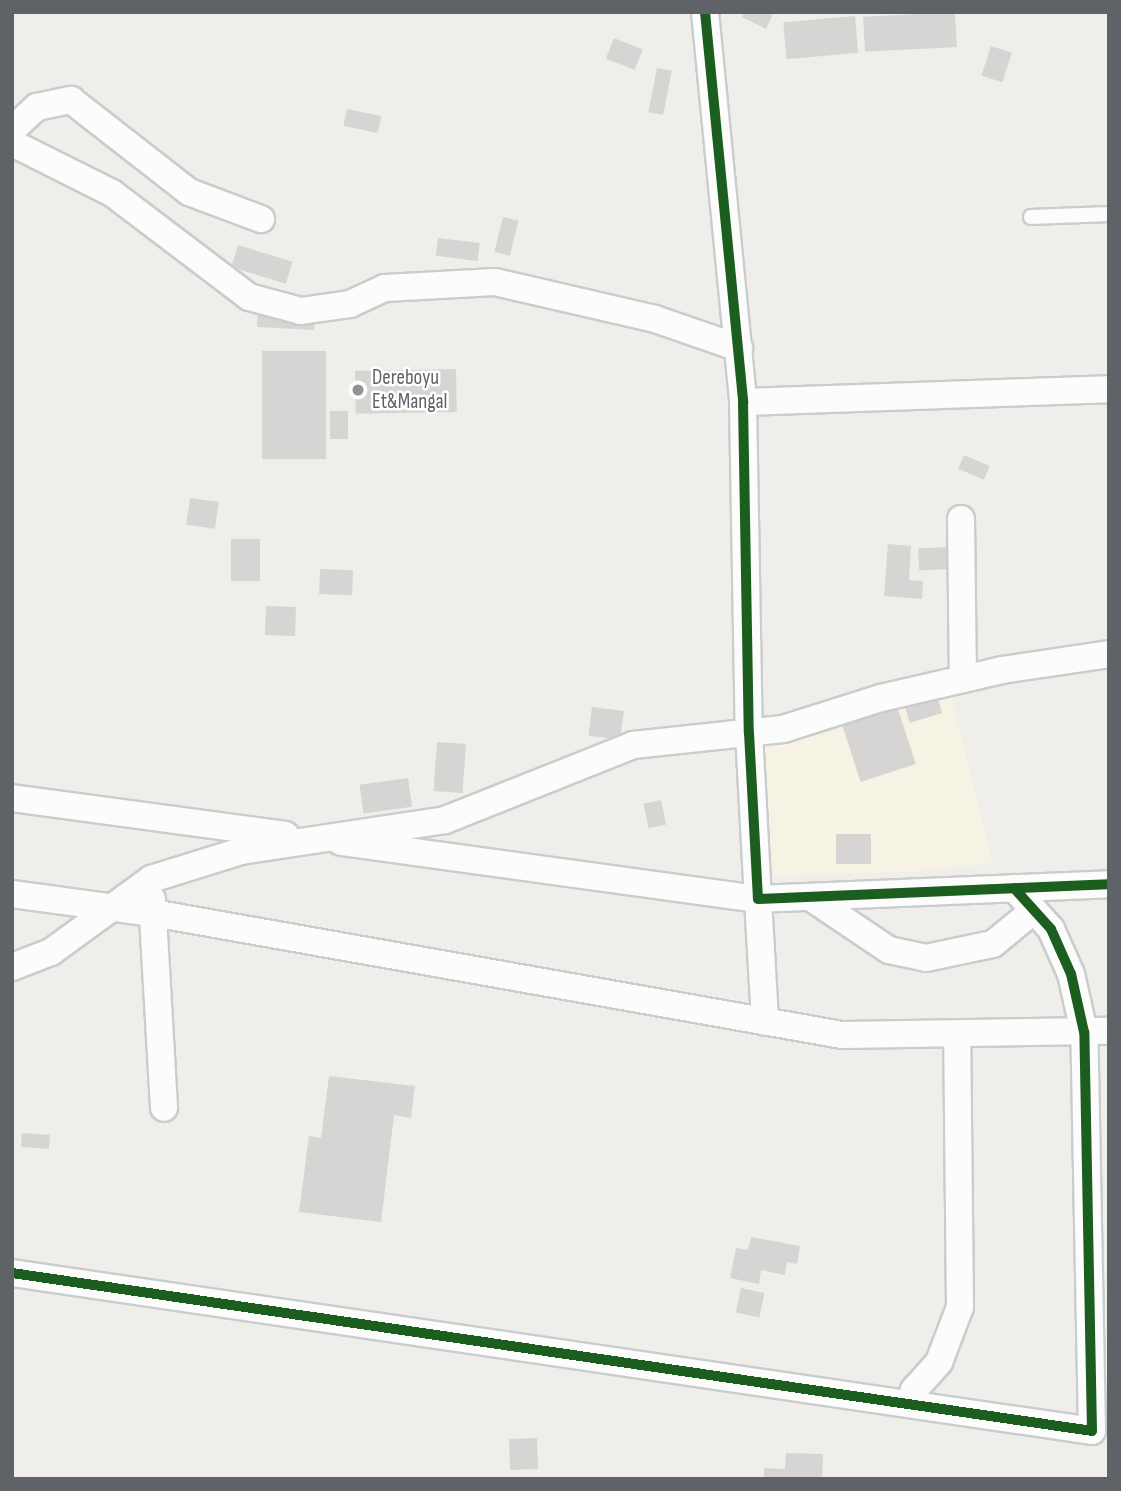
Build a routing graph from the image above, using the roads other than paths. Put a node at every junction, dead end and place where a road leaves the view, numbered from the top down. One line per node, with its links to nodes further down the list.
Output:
1 (705, 12): 7 (street)
2 (12, 130): 6 (street)
3 (12, 143): 7 (street)
4 (1109, 214): 5 (lane)
5 (1031, 217)
6 (261, 219)
7 (739, 348): 9 (street)
8 (1109, 389): 9 (street)
9 (743, 402): 13 (street)
10 (961, 519): 12 (street)
11 (1109, 654): 12 (street)
12 (963, 679): 13 (street)
13 (749, 733): 15 (street); 21 (street)
14 (12, 798): 15 (street)
15 (309, 838): 16 (street); 21 (street)
16 (151, 879): 22 (street); 24 (street)
17 (1109, 884): 18 (street)
18 (1014, 888): 20 (street); 23 (street)
19 (12, 894): 22 (street)
20 (810, 897): 21 (street); 23 (street)
21 (758, 899): 26 (street)
22 (112, 908): 24 (street); 25 (street)
23 (1034, 910): 27 (street)
24 (153, 913): 26 (street); 29 (street)
25 (12, 967)
26 (765, 1022): 28 (street)
27 (1097, 1032): 28 (street); 31 (street)
28 (957, 1034): 31 (street)
29 (164, 1108)
30 (12, 1273): 31 (street)
31 (916, 1405)

